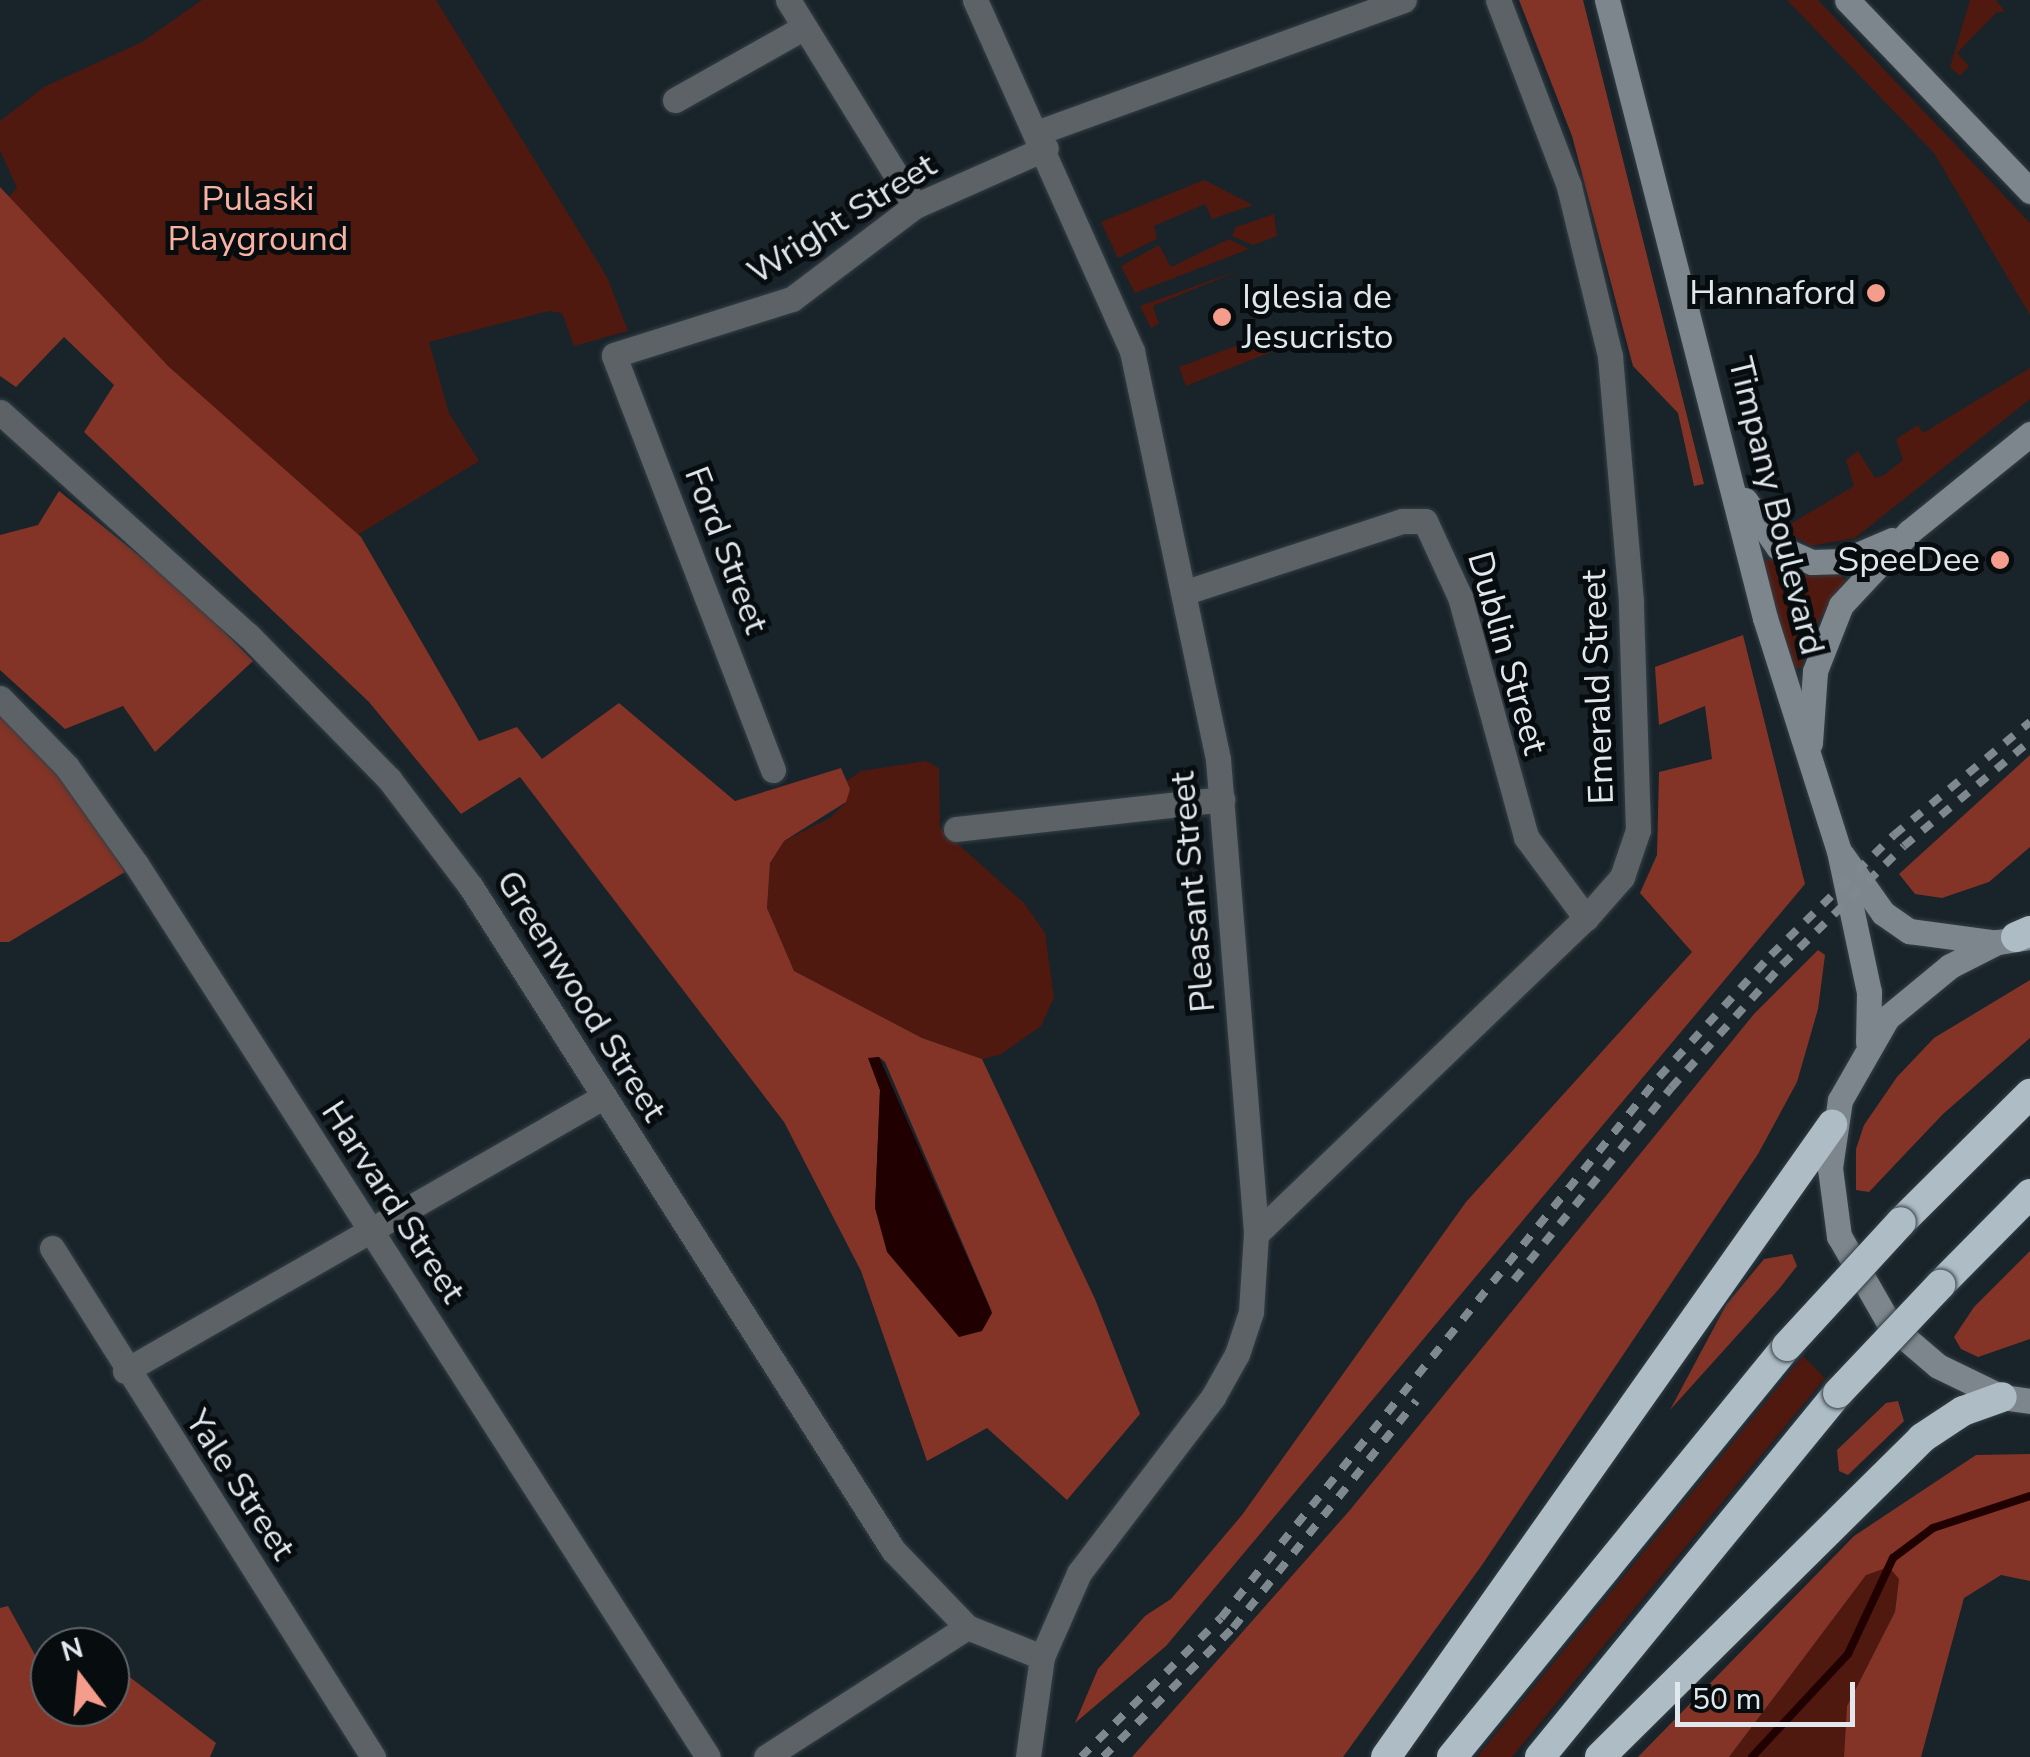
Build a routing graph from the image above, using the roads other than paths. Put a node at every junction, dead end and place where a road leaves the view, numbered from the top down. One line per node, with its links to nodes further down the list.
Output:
1 (788, 0): 7 (street)
2 (975, 0): 9 (street, Pleasant Street)
3 (1404, 0): 9 (street, Wright Street)
4 (1498, 0): 24 (street, Emerald Street)
5 (1610, 0): 15 (main road, Timpany Boulevard)
6 (1847, 0): 10 (main road)
7 (804, 28): 8 (street); 11 (street)
8 (675, 100)
9 (1042, 140): 11 (street, Wright Street); 17 (street, Pleasant Street)
10 (2030, 191)
11 (916, 206): 12 (street, Wright Street)
12 (614, 354): 20 (street, Ford Street)
13 (0, 412): 28 (street, Greenwood Street)
14 (2030, 434): 16 (main road)
15 (1728, 469): 16 (main road); 19 (main road, Timpany Boulevard)
16 (1909, 532): 19 (main road)
17 (1186, 592): 21 (street, Pleasant Street); 24 (street, Dublin Street)
18 (0, 698): 31 (street, Harvard Street)
19 (1810, 748): 23 (main road, Timpany Boulevard)
20 (773, 770)
21 (1222, 799): 22 (street); 32 (street, Pleasant Street)
22 (956, 828)
23 (1839, 852): 25 (main road, Timpany Boulevard); 26 (main road, Timpany Boulevard)
24 (1586, 918): 32 (street, Emerald Street)
25 (2018, 937): 26 (main road)
26 (1868, 1042): 29 (main road)
27 (2030, 1094): 43 (highway, bridge)
28 (603, 1097): 31 (street); 36 (street, Greenwood Street)
29 (1832, 1126): 35 (main road); 42 (highway)
30 (2030, 1194): 44 (highway, bridge)
31 (370, 1232): 34 (street); 39 (street, Harvard Street)
32 (1256, 1234): 37 (street, Pleasant Street)
33 (52, 1248): 34 (street, Yale Street)
34 (126, 1371): 38 (street, Yale Street)
35 (2016, 1399): 45 (highway)
36 (967, 1626): 37 (street, Greenwood Street); 40 (street)
37 (1042, 1658): 41 (street, Pleasant Street)
38 (373, 1757)
39 (708, 1757)
40 (766, 1757)
41 (1028, 1757)
42 (1386, 1757)
43 (1452, 1757)
44 (1540, 1757)
45 (1600, 1757)

